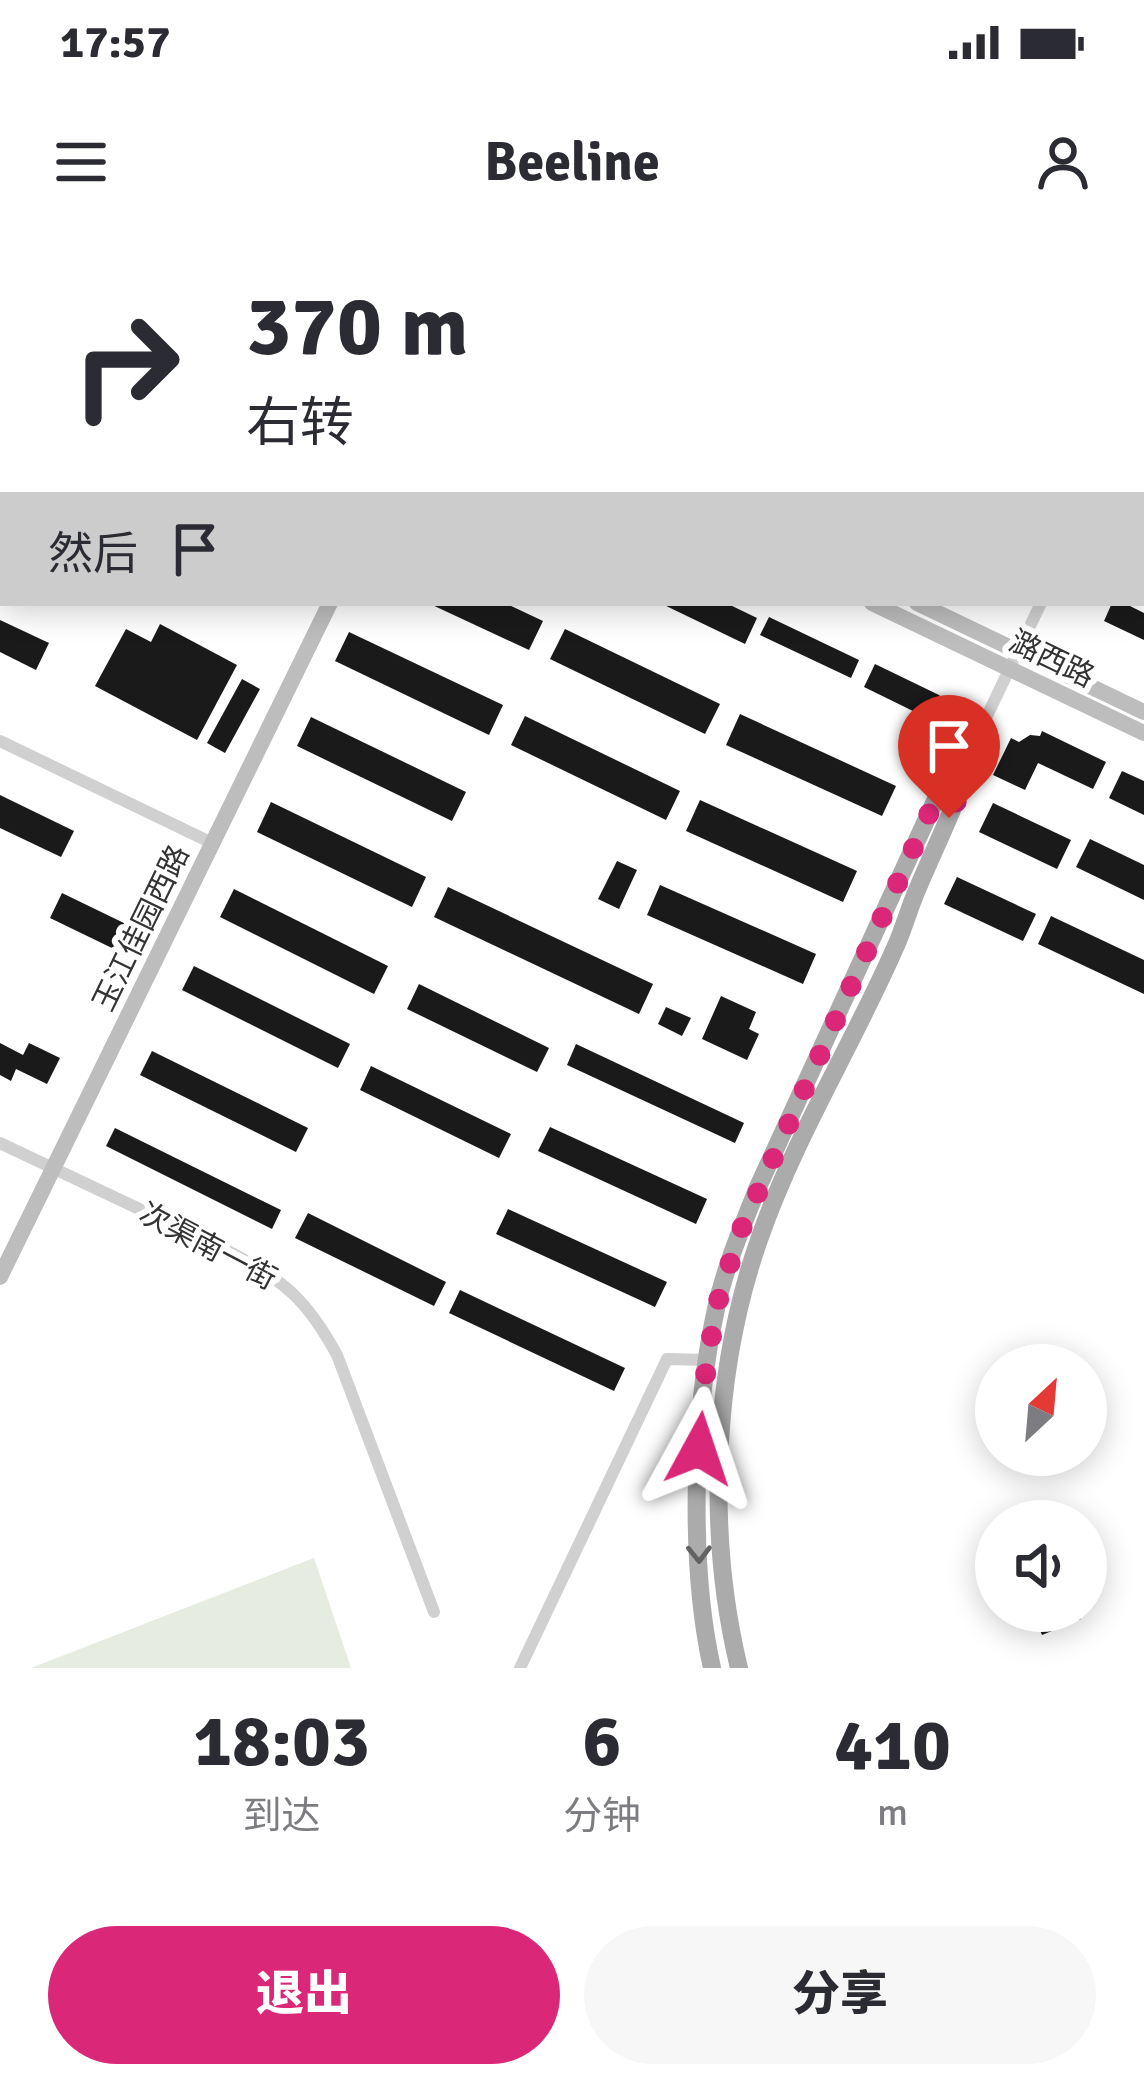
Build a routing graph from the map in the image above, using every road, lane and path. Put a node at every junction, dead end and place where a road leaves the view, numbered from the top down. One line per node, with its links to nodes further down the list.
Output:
1 (329, 606): 10 (street, 玉江佳园西路)
2 (879, 606): 5 (street, 潞西路)
3 (922, 606): 5 (street, 潞西路)
4 (1040, 606): 5 (street)
5 (1014, 660): 6 (street, 潞西路); 7 (street, 潞西路); 9 (street)
6 (1144, 712)
7 (1144, 733)
8 (0, 741): 10 (street)
9 (975, 741): 14 (main road); 18 (main road)
10 (212, 843): 12 (street, 玉江佳园西路)
11 (0, 1143): 12 (street, 次渠南一街)
12 (53, 1168): 13 (street, 玉江佳园西路); 15 (street, 次渠南一街)
13 (0, 1277)
14 (708, 1360): 16 (street); 17 (main road, one-way to 17)
15 (434, 1612)
16 (520, 1668)
17 (712, 1668)
18 (739, 1668)

